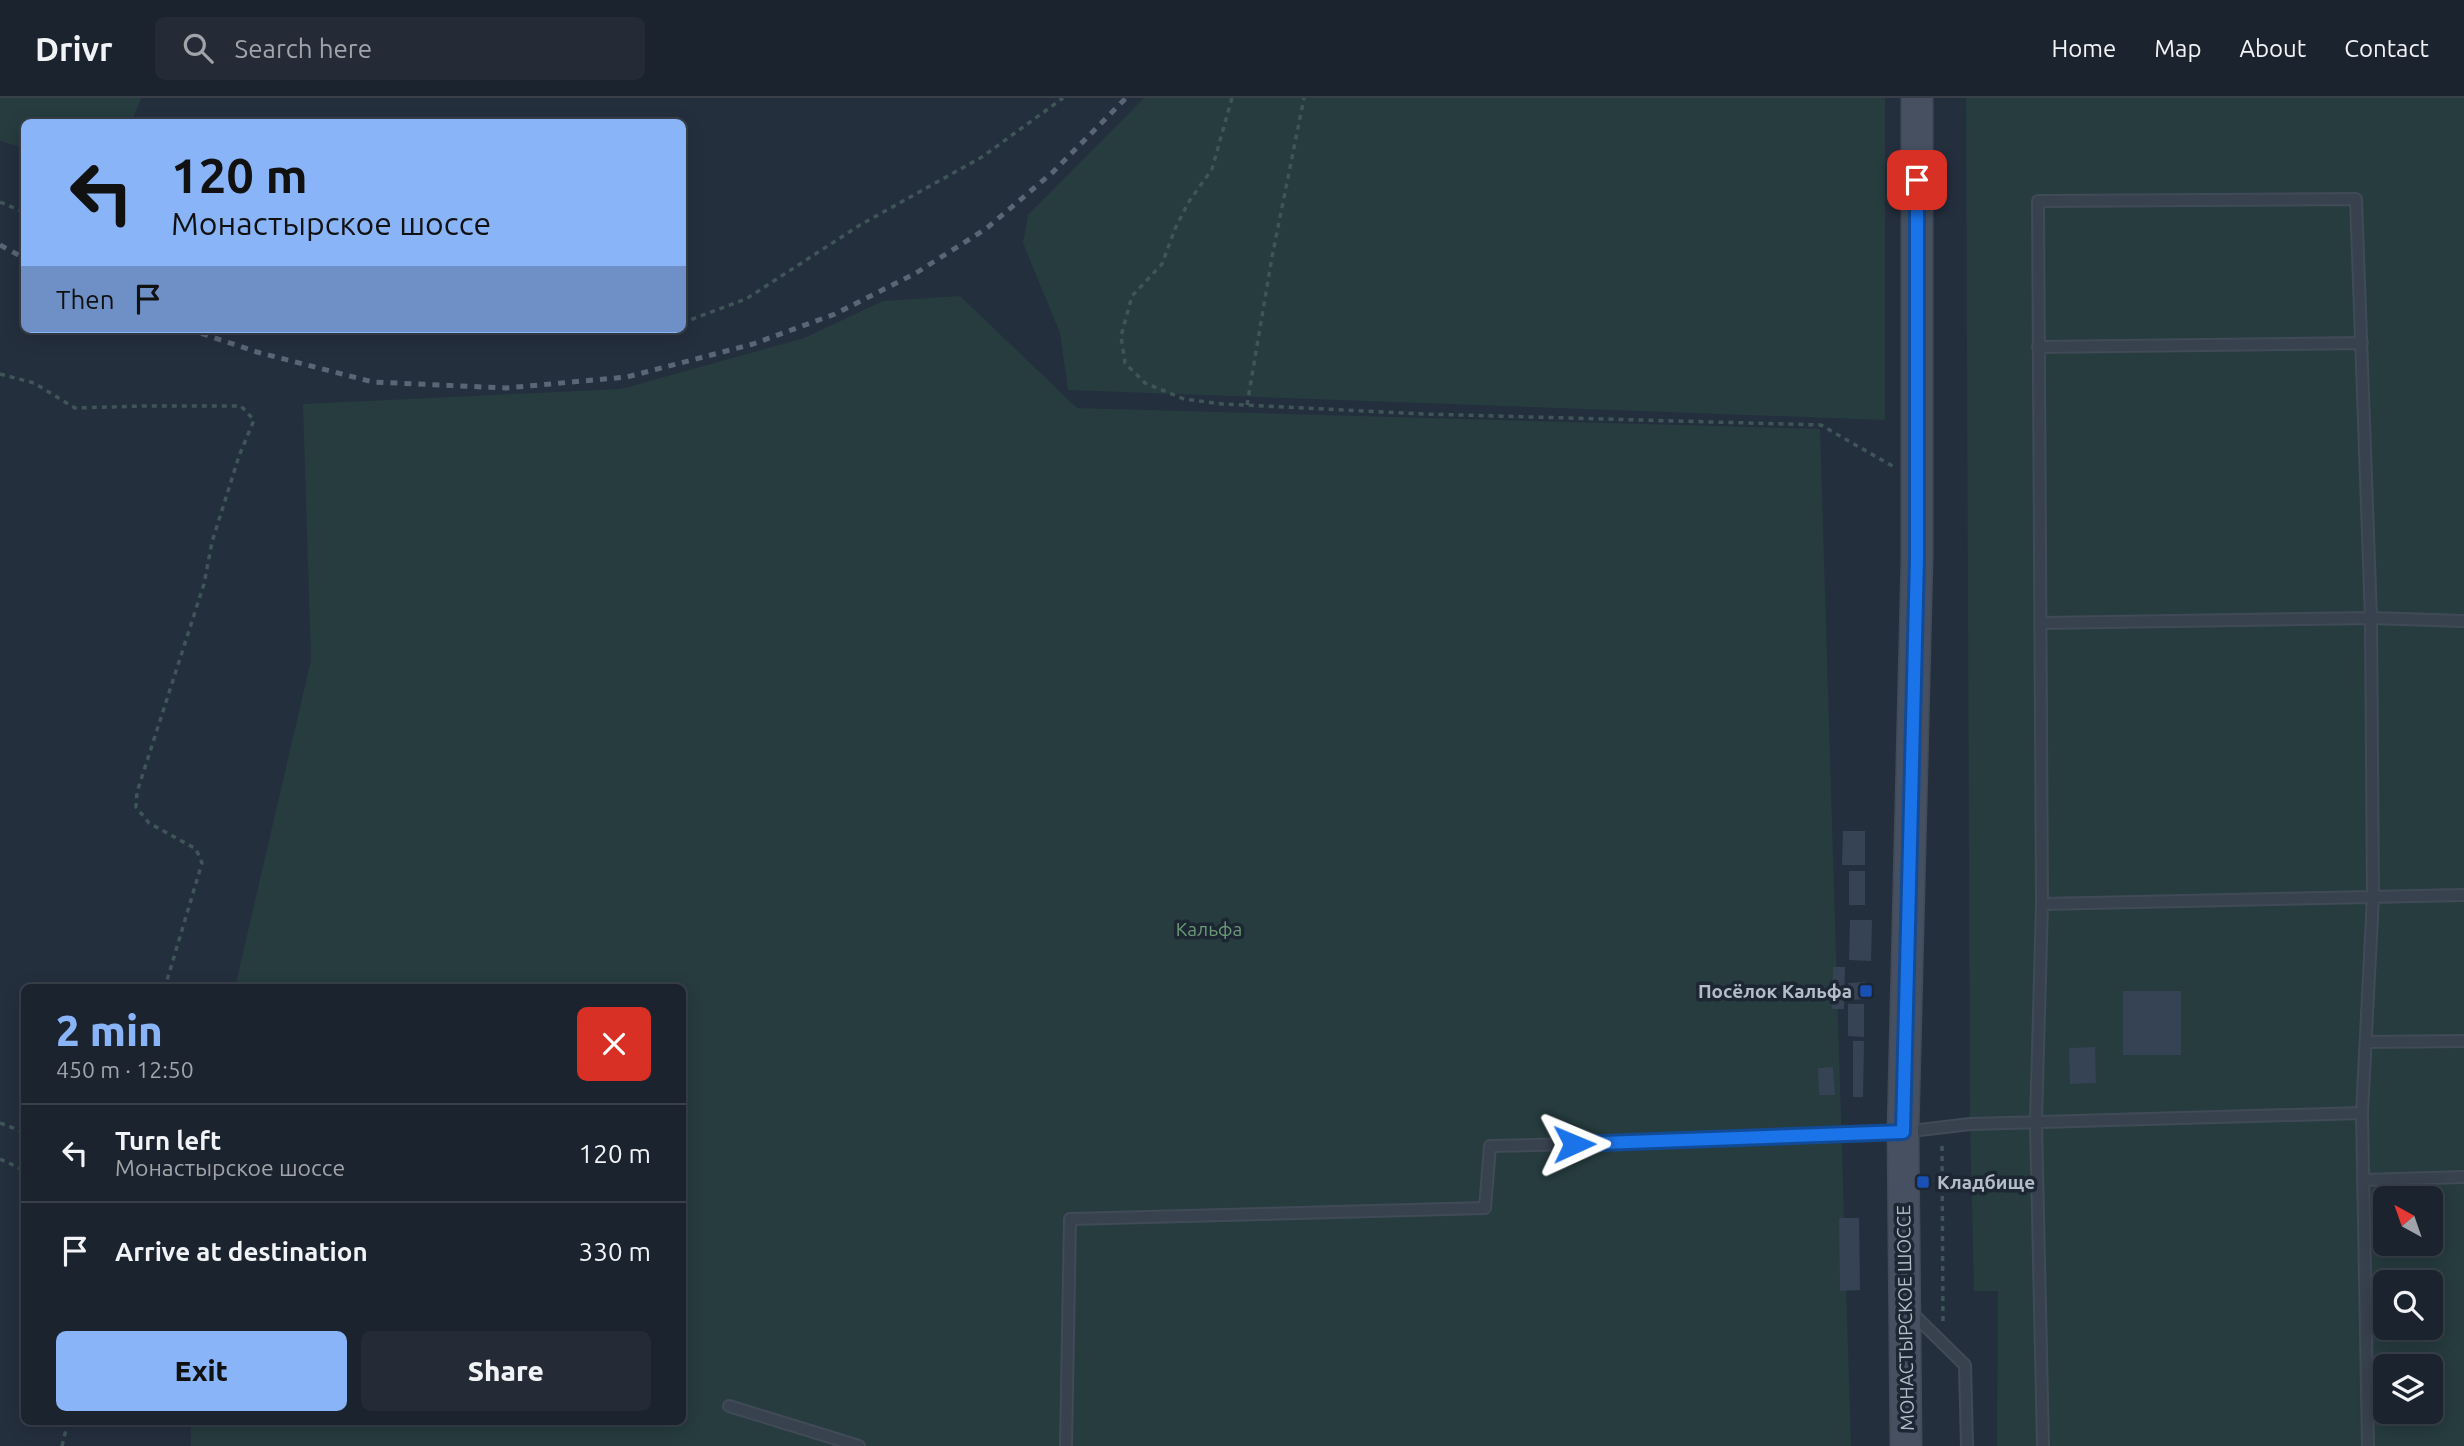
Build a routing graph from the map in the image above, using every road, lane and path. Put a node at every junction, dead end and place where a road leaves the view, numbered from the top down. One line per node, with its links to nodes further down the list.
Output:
1 (1063, 98): 7 (path)
2 (1232, 98): 11 (path)
3 (1304, 98): 11 (path)
4 (1917, 98): 12 (main road, МОНАСТЫРСКОЕ ШОССЕ)
5 (0, 202): 6 (path)
6 (21, 211)
7 (686, 322)
8 (2362, 343): 9 (lane); 9 (lane); 13 (lane)
9 (2038, 347): 15 (lane)
10 (0, 374): 19 (path)
11 (1247, 405): 12 (path)
12 (1917, 480): 26 (main road, МОНАСТЫРСКОЕ ШОССЕ)
13 (2371, 618): 14 (lane); 15 (lane); 17 (lane)
14 (2464, 621)
15 (2040, 623): 18 (lane)
16 (2464, 895): 17 (lane)
17 (2373, 897): 18 (lane); 21 (lane)
18 (2042, 904): 23 (lane)
19 (166, 984)
20 (2464, 1041): 21 (lane)
21 (2367, 1042): 22 (lane)
22 (2362, 1113): 23 (lane); 31 (lane)
23 (2036, 1122): 26 (lane); 41 (lane)
24 (0, 1123): 25 (path)
25 (21, 1131)
26 (1903, 1132): 32 (main road, МОНАСТЫРСКОЕ ШОССЕ); 38 (lane)
27 (1942, 1146): 33 (path)
28 (0, 1159): 29 (path)
29 (21, 1169)
30 (2464, 1177): 31 (lane)
31 (2363, 1180): 42 (lane)
32 (1903, 1305): 33 (lane); 39 (main road, МОНАСТЫРСКОЕ ШОССЕ)
33 (1943, 1343): 40 (lane)
34 (729, 1406): 37 (lane)
35 (67, 1425): 36 (path)
36 (62, 1446)
37 (859, 1446)
38 (1066, 1446)
39 (1906, 1446)
40 (1967, 1446)
41 (2043, 1446)
42 (2368, 1446)

